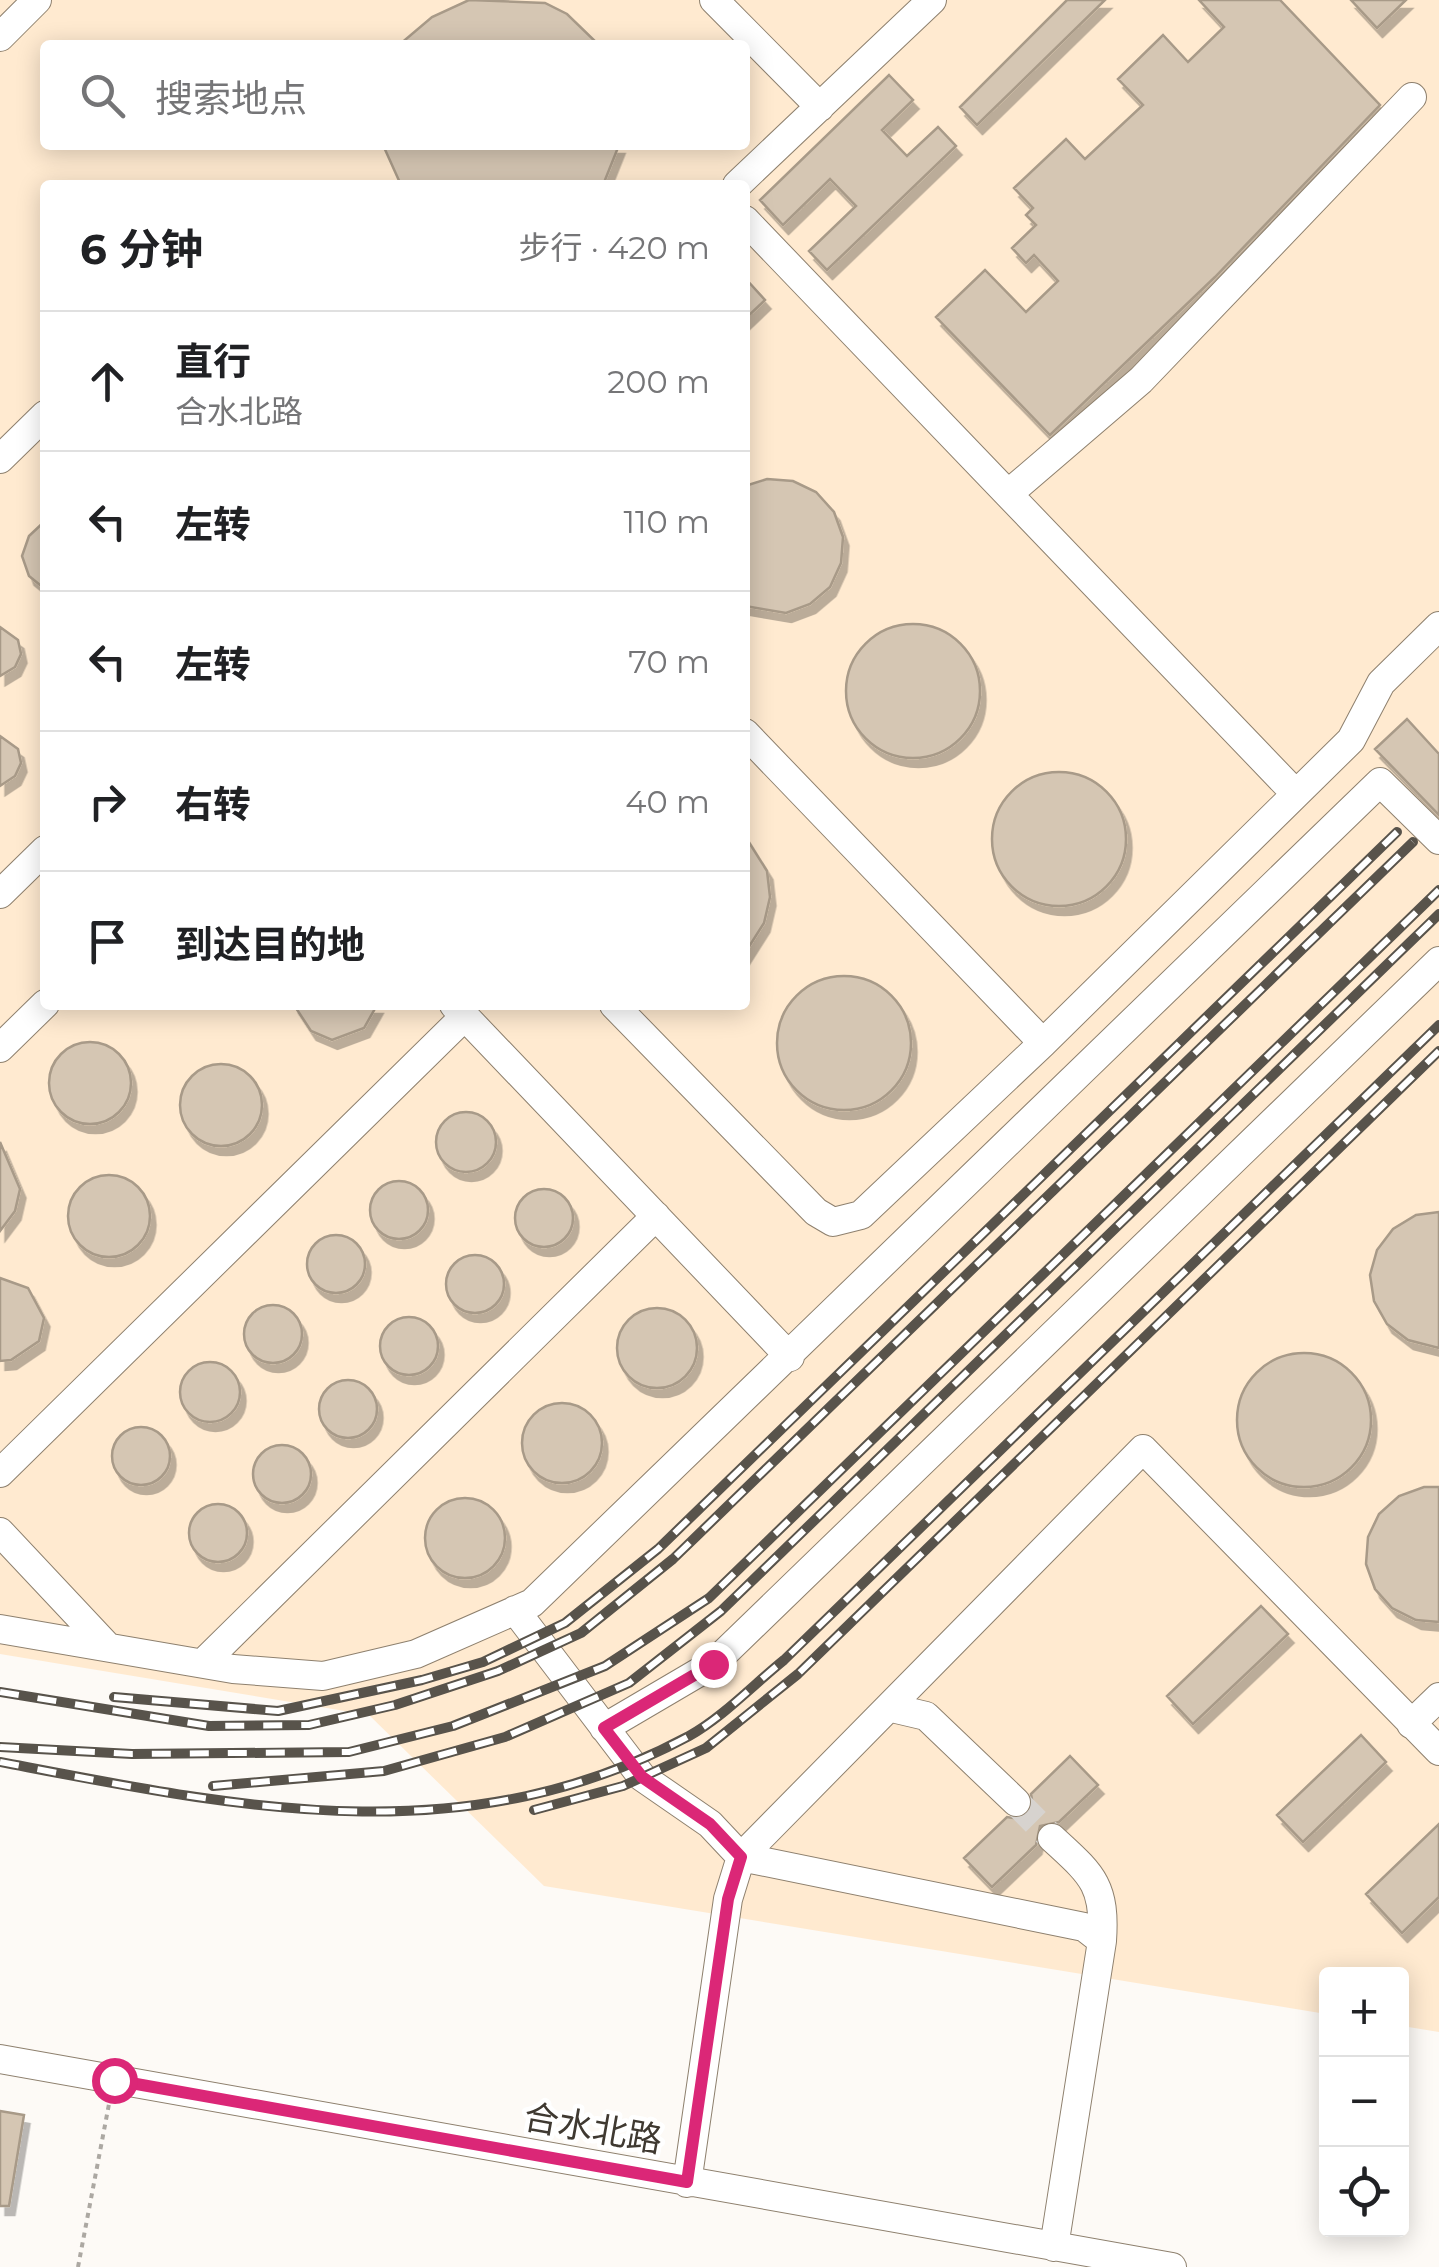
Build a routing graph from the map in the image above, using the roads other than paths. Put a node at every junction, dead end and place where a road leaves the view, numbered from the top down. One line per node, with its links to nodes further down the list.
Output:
1 (38, 0): 4 (street)
2 (714, 0): 6 (street)
3 (932, 0): 6 (street)
4 (0, 36)
5 (1412, 97): 11 (street)
6 (820, 107): 7 (street)
7 (742, 180)
8 (750, 225): 11 (street)
9 (40, 420): 10 (street)
10 (0, 458)
11 (1008, 494): 14 (street)
12 (1439, 626): 14 (street)
13 (750, 738): 22 (street)
14 (1296, 794): 22 (street)
15 (1439, 840): 25 (street)
16 (40, 855): 17 (street)
17 (0, 894)
18 (1439, 961): 35 (street)
19 (40, 1009): 23 (street)
20 (460, 1010): 24 (street); 26 (street)
21 (619, 1010): 22 (street)
22 (1044, 1042)
23 (0, 1048)
24 (656, 1216): 25 (street); 31 (street)
25 (790, 1357): 28 (street)
26 (0, 1472)
27 (0, 1532): 30 (street)
28 (514, 1610): 31 (street); 35 (street)
29 (0, 1629): 30 (street)
30 (108, 1647): 31 (street)
31 (202, 1664)
32 (1439, 1697): 34 (street)
33 (892, 1708): 34 (street); 37 (street); 39 (street)
34 (1412, 1724): 36 (street)
35 (604, 1728): 39 (street)
36 (1439, 1751)
37 (1016, 1802)
38 (1052, 1838): 40 (street)
39 (741, 1857): 40 (street); 42 (street)
40 (1102, 1941): 43 (street)
41 (0, 2059): 42 (street, 合水北路)
42 (687, 2182): 43 (street, 合水北路)
43 (1054, 2247): 44 (street, 合水北路)
44 (1172, 2267)

